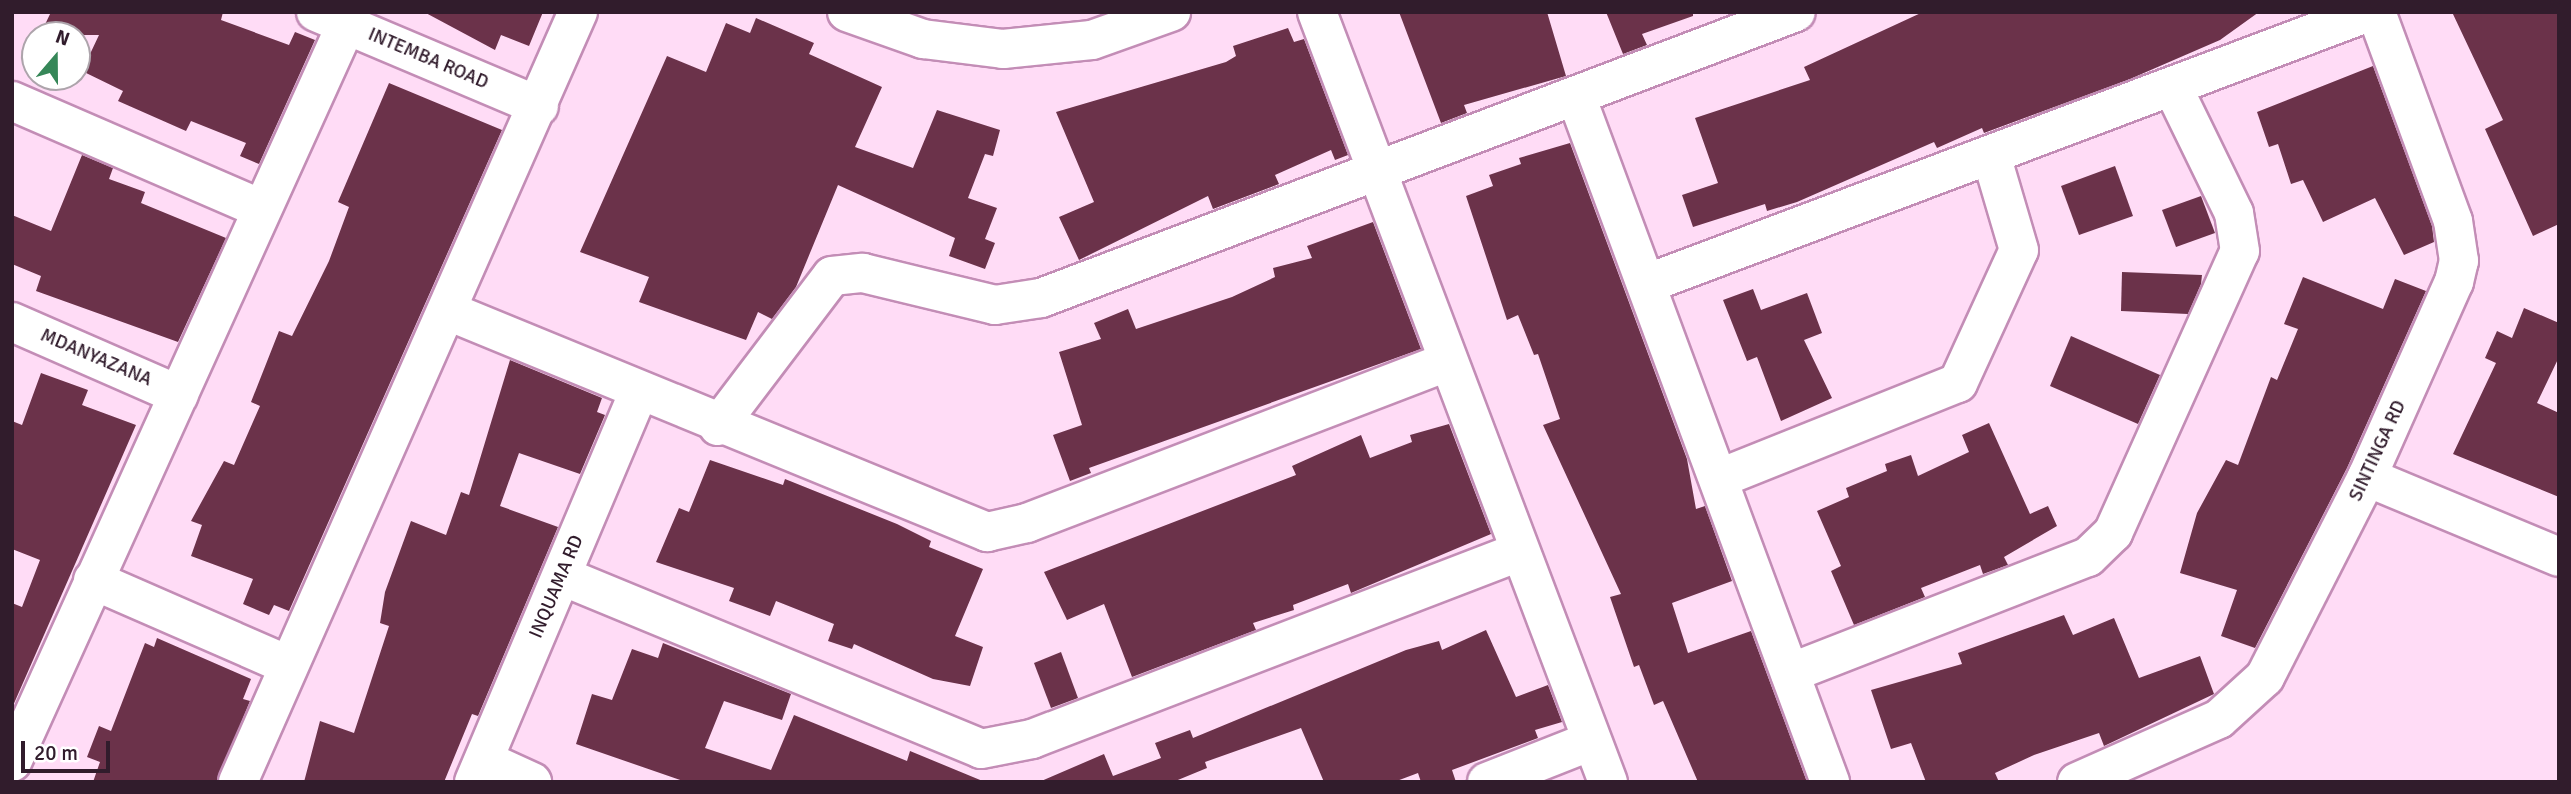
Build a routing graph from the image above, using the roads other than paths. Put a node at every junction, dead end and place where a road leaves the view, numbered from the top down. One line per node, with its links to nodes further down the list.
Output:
1 (578, 12): 12 (street)
2 (847, 12): 3 (street)
3 (1171, 12)
4 (1317, 12): 14 (street)
5 (1796, 12): 10 (street)
6 (2369, 12): 9 (street)
7 (2376, 12): 23 (street, SINTINGA RD)
8 (331, 19): 12 (street, INTEMBA ROAD); 15 (street)
9 (2173, 88): 13 (street); 30 (street)
10 (1576, 96): 14 (street); 16 (street)
11 (12, 101): 15 (street)
12 (539, 106): 17 (street)
13 (1991, 155): 16 (street); 24 (street)
14 (1378, 167): 19 (street); 22 (street)
15 (262, 209): 21 (street)
16 (1646, 284): 24 (street)
17 (448, 311): 20 (street); 29 (street)
18 (12, 322): 21 (street, MDANYAZANA)
19 (1447, 362): 22 (street); 25 (street)
20 (639, 392): 22 (street); 27 (street, INQUAMA RD)
21 (180, 395): 28 (street)
22 (718, 426)
23 (2367, 477): 26 (street); 39 (street, SINTINGA RD)
24 (1720, 478): 30 (street)
25 (1520, 552): 27 (street); 31 (street)
26 (2557, 552)
27 (562, 576): 33 (street, INQUAMA RD)
28 (93, 580): 29 (street); 32 (street)
29 (288, 664): 34 (street)
30 (1790, 673): 38 (street)
31 (1591, 741): 36 (street); 37 (street)
32 (12, 762)
33 (479, 771): 35 (street)
34 (239, 782)
35 (532, 782)
36 (1487, 782)
37 (1608, 782)
38 (1830, 782)
39 (2077, 782)

